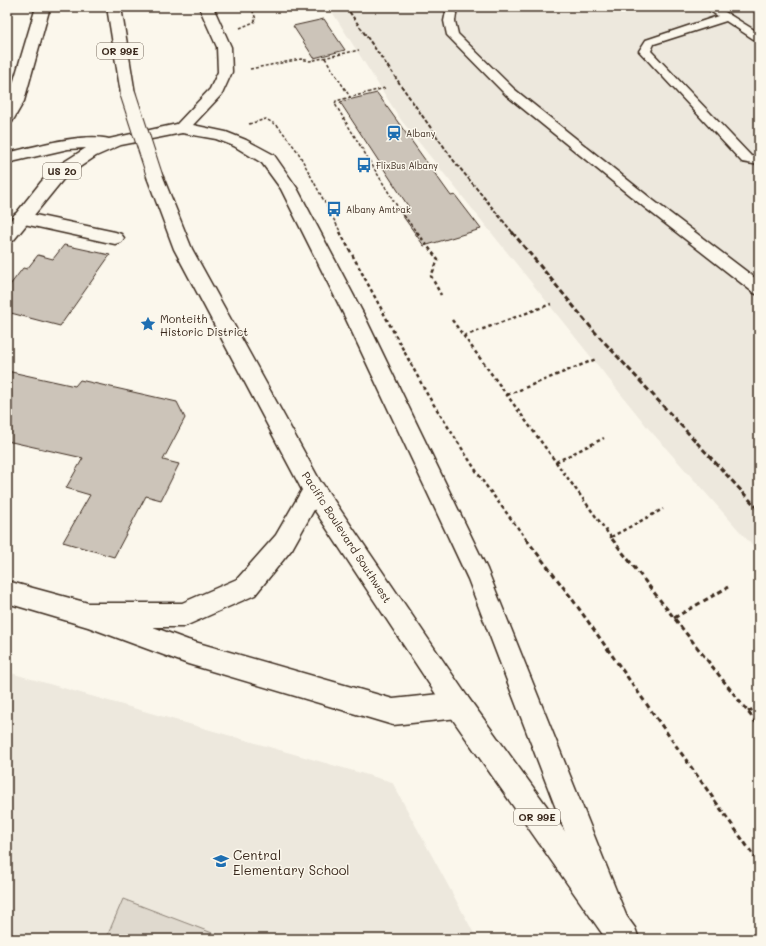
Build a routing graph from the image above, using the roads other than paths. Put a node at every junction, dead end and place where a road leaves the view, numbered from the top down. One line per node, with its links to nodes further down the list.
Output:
1 (44, 7): 8 (main road)
2 (114, 7): 17 (main road, Pacific Boulevard Southwest / OR 99E, bridge)
3 (206, 7): 9 (main road)
4 (452, 7): 16 (lane)
5 (709, 7): 6 (lane)
6 (728, 17): 7 (lane); 12 (lane)
7 (759, 38)
8 (7, 119)
9 (182, 128): 10 (main road, US 20); 21 (main road)
10 (116, 141): 11 (main road); 13 (main road, US 20)
11 (7, 158)
12 (759, 161)
13 (14, 216): 14 (main road, US 20); 15 (main road)
14 (7, 237)
15 (115, 238)
16 (759, 289)
17 (314, 490): 19 (main road); 20 (main road, Pacific Boulevard Southwest / OR 99E)
18 (7, 592): 19 (main road)
19 (88, 615): 20 (main road)
20 (458, 705): 21 (main road, Pacific Boulevard Southwest / OR 99E)
21 (619, 936)

